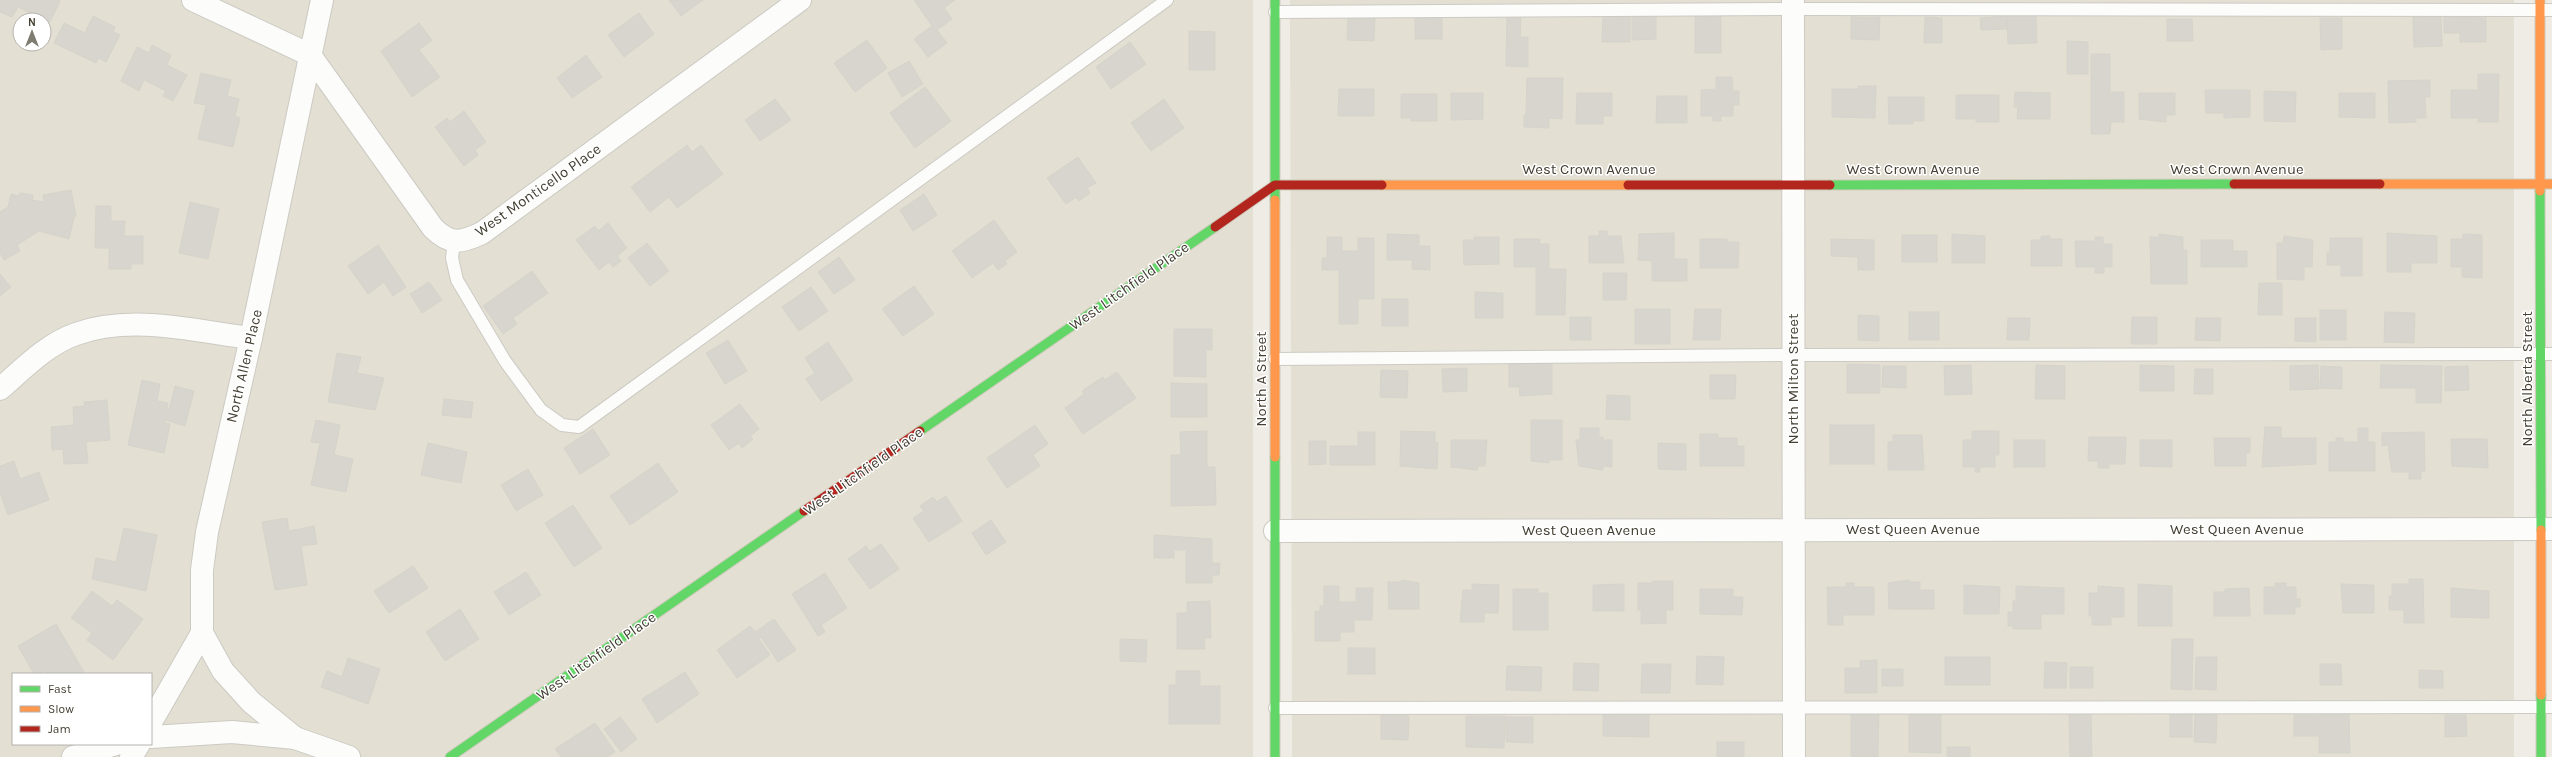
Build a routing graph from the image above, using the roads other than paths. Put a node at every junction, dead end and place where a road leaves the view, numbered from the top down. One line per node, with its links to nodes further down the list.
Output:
1 (193, 0): 8 (street)
2 (322, 0): 8 (street, North Allen Place)
3 (800, 0): 13 (street, West Monticello Place)
4 (1167, 0): 13 (lane)
5 (1793, 4): 6 (lane); 7 (lane); 9 (street, North Milton Street)
6 (1275, 6): 10 (street, North A Street)
7 (2544, 7): 11 (street, North Alberta Street)
8 (310, 55): 13 (street); 14 (street, North Allen Place)
9 (1792, 183): 10 (street, West Crown Avenue); 11 (street, West Crown Avenue); 16 (street, North Milton Street)
10 (1275, 184): 17 (street, North A Street); 34 (street, West Litchfield Place)
11 (2540, 184): 12 (street, West Crown Avenue); 15 (street, North Alberta Street)
12 (2552, 184)
13 (454, 241)
14 (251, 338): 18 (street); 22 (street, North Allen Place)
15 (2546, 354): 16 (lane); 20 (street, North Alberta Street)
16 (1793, 355): 17 (lane); 19 (street, North Milton Street)
17 (1275, 359): 21 (street, North A Street)
18 (0, 389)
19 (1793, 529): 20 (street, West Queen Avenue); 21 (street, West Queen Avenue); 23 (street, North Milton Street)
20 (2547, 529): 24 (street, North Alberta Street)
21 (1275, 531): 25 (street, North A Street)
22 (202, 633): 26 (street, North Allen Place); 28 (street)
23 (1794, 706): 24 (lane); 25 (lane); 36 (street, North Milton Street)
24 (2546, 707): 37 (street, North Alberta Street)
25 (1275, 708): 35 (street, North A Street)
26 (152, 720)
27 (152, 737): 28 (street)
28 (295, 738): 33 (street)
29 (113, 745): 31 (street)
30 (138, 745): 32 (street)
31 (73, 757)
32 (131, 757)
33 (349, 757)
34 (450, 757)
35 (1275, 757)
36 (1794, 757)
37 (2541, 757)

